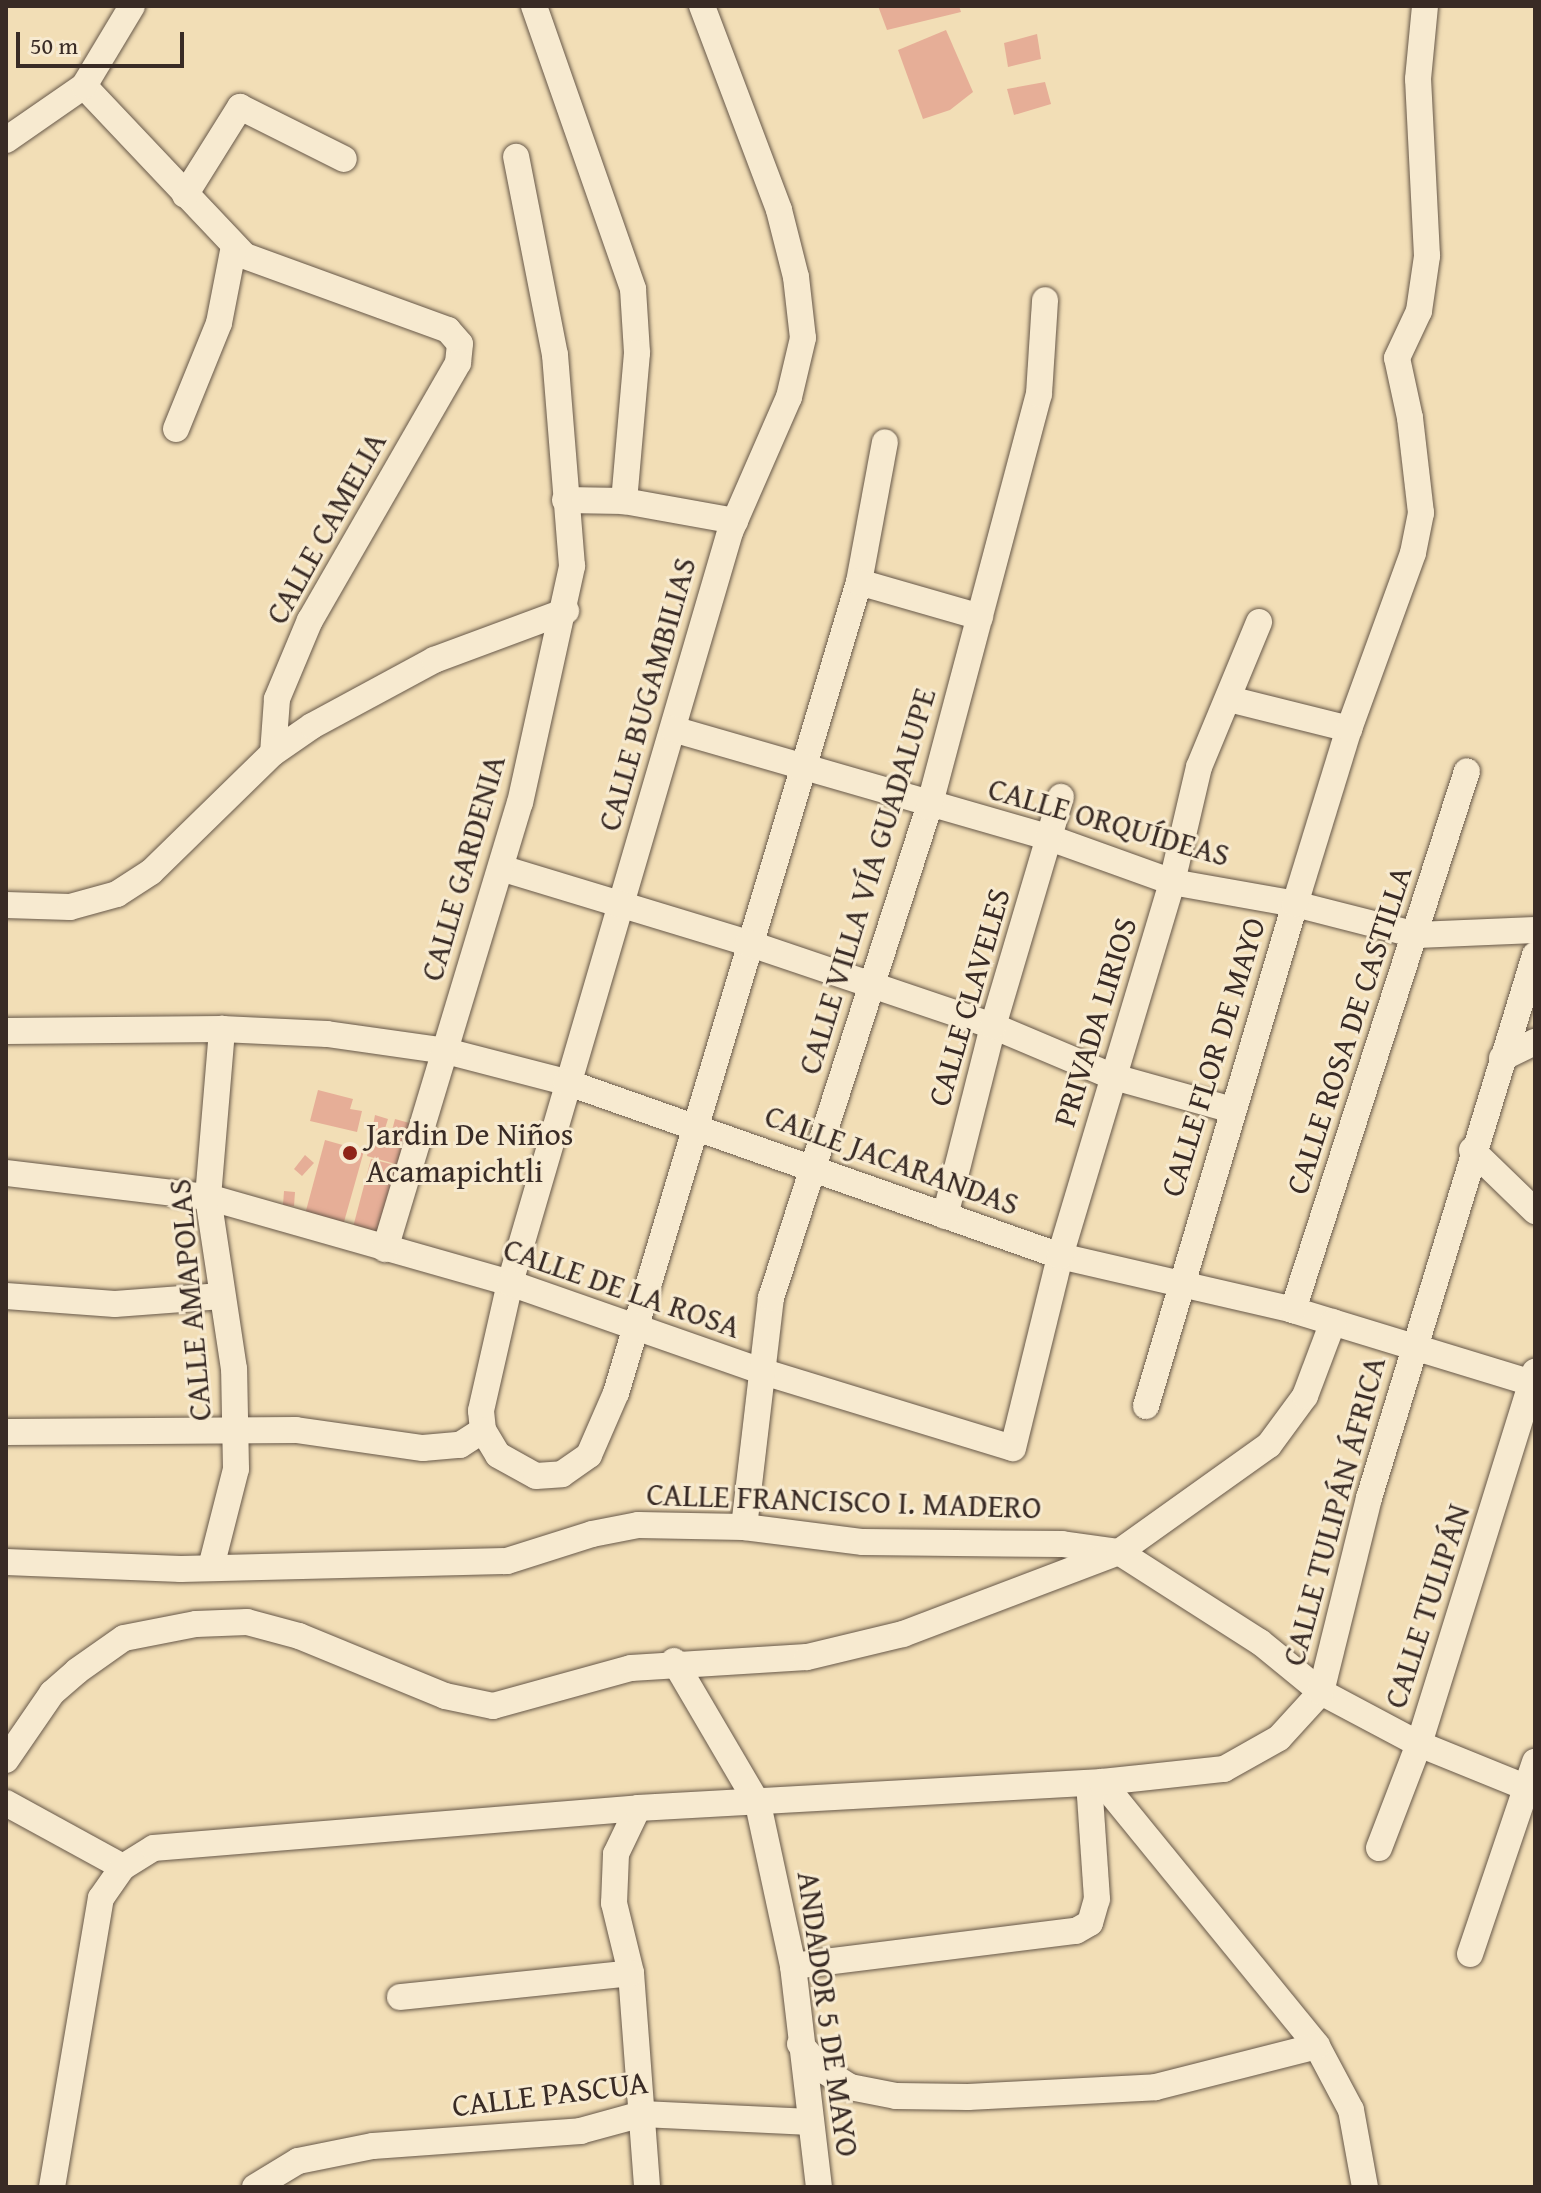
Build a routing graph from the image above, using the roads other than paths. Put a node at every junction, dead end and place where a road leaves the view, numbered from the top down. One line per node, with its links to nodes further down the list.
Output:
1 (132, 6): 5 (street)
2 (534, 6): 15 (street)
3 (702, 6): 16 (street, CALLE BUGAMBILIAS)
4 (1425, 6): 23 (street)
5 (84, 86): 6 (street); 9 (street)
6 (6, 140)
7 (516, 157): 14 (street, CALLE GARDENIA)
8 (344, 159): 9 (street)
9 (185, 195): 10 (street)
10 (234, 246): 12 (street); 24 (street, CALLE CAMELIA)
11 (1045, 300): 19 (street, CALLE VILLA VÍA GUADALUPE)
12 (176, 429)
13 (885, 442): 17 (street)
14 (565, 500): 15 (street); 18 (street, CALLE GARDENIA)
15 (624, 501): 16 (street)
16 (735, 521): 22 (street, CALLE BUGAMBILIAS)
17 (859, 582): 19 (street); 25 (street)
18 (566, 611): 24 (street); 30 (street, CALLE GARDENIA)
19 (980, 617): 28 (street, CALLE VILLA VÍA GUADALUPE)
20 (1259, 622): 21 (street, PRIVADA LIRIOS)
21 (1229, 699): 23 (street); 31 (street, PRIVADA LIRIOS)
22 (673, 729): 25 (street, CALLE ORQUÍDEAS); 34 (street, CALLE BUGAMBILIAS)
23 (1349, 729): 32 (street, CALLE FLOR DE MAYO)
24 (273, 753): 33 (street)
25 (806, 769): 28 (street, CALLE ORQUÍDEAS); 37 (street)
26 (1467, 771): 36 (street, CALLE ROSA DE CASTILLA)
27 (1061, 797): 29 (street, CALLE CLAVELES)
28 (929, 807): 29 (street, CALLE ORQUÍDEAS); 39 (street, CALLE VILLA VÍA GUADALUPE)
29 (1050, 838): 31 (street, CALLE ORQUÍDEAS); 40 (street, CALLE CLAVELES)
30 (501, 868): 34 (street); 44 (street, CALLE GARDENIA)
31 (1172, 882): 32 (street, CALLE ORQUÍDEAS); 46 (street, PRIVADA LIRIOS)
32 (1295, 904): 36 (street, CALLE ORQUÍDEAS); 48 (street, CALLE FLOR DE MAYO)
33 (6, 905)
34 (621, 905): 37 (street); 47 (street, CALLE BUGAMBILIAS)
35 (1535, 930): 36 (street, CALLE ORQUÍDEAS)
36 (1417, 935): 62 (street, CALLE ROSA DE CASTILLA)
37 (748, 943): 39 (street); 49 (street)
38 (1535, 955): 45 (street)
39 (869, 984): 40 (street); 51 (street, CALLE VILLA VÍA GUADALUPE)
40 (993, 1026): 46 (street); 55 (street, CALLE CLAVELES)
41 (222, 1029): 42 (street, CALLE JACARANDAS); 44 (street, CALLE JACARANDAS); 53 (street, CALLE AMAPOLAS)
42 (6, 1031)
43 (1535, 1042): 45 (street)
44 (446, 1051): 47 (street, CALLE JACARANDAS); 56 (street, CALLE GARDENIA)
45 (1502, 1058): 50 (street)
46 (1114, 1077): 48 (street); 57 (street, PRIVADA LIRIOS)
47 (566, 1082): 49 (street, CALLE JACARANDAS); 58 (street, CALLE BUGAMBILIAS)
48 (1232, 1110): 59 (street, CALLE FLOR DE MAYO)
49 (693, 1124): 51 (street, CALLE JACARANDAS); 64 (street)
50 (1472, 1150): 54 (street); 65 (street)
51 (816, 1171): 55 (street, CALLE JACARANDAS); 66 (street, CALLE VILLA VÍA GUADALUPE)
52 (6, 1173): 53 (street, CALLE DE LA ROSA)
53 (208, 1197): 56 (street, CALLE DE LA ROSA); 61 (street, CALLE AMAPOLAS)
54 (1535, 1211)
55 (945, 1216): 57 (street, CALLE JACARANDAS)
56 (385, 1249): 58 (street, CALLE DE LA ROSA)
57 (1060, 1256): 59 (street, CALLE JACARANDAS); 72 (street, PRIVADA LIRIOS)
58 (510, 1283): 64 (street, CALLE DE LA ROSA); 69 (street, CALLE BUGAMBILIAS)
59 (1178, 1284): 62 (street, CALLE JACARANDAS); 68 (street, CALLE FLOR DE MAYO)
60 (6, 1296): 61 (street)
61 (222, 1296): 70 (street, CALLE AMAPOLAS)
62 (1293, 1310): 63 (street, CALLE JACARANDAS)
63 (1333, 1322): 65 (street, CALLE JACARANDAS); 74 (street)
64 (637, 1325): 66 (street, CALLE DE LA ROSA); 69 (street)
65 (1413, 1347): 67 (street, CALLE JACARANDAS); 78 (street, CALLE TULIPÁN ÁFRICA)
66 (764, 1372): 72 (street, CALLE DE LA ROSA); 73 (street, CALLE VILLA VÍA GUADALUPE)
67 (1534, 1380): 79 (street, CALLE TULIPÁN)
68 (1146, 1406)
69 (482, 1421): 70 (street)
70 (236, 1431): 71 (street); 76 (street, CALLE AMAPOLAS)
71 (6, 1432)
72 (1013, 1448)
73 (744, 1527): 74 (street, CALLE FRANCISCO I. MADERO); 76 (street, CALLE FRANCISCO I. MADERO)
74 (1119, 1552): 77 (street); 78 (street, CALLE FRANCISCO I. MADERO)
75 (6, 1562): 76 (street, CALLE FRANCISCO I. MADERO)
76 (211, 1567)
77 (674, 1661): 80 (street); 84 (street, ANDADOR 5 DE MAYO)
78 (1321, 1692): 79 (street, CALLE FRANCISCO I. MADERO); 82 (street)
79 (1419, 1744): 81 (street, CALLE FRANCISCO I. MADERO); 86 (street, CALLE TULIPÁN)
80 (6, 1760)
81 (1532, 1780): 88 (street)
82 (1096, 1782): 84 (street); 89 (street); 93 (street)
83 (6, 1803): 87 (street)
84 (758, 1804): 85 (street); 89 (street, ANDADOR 5 DE MAYO)
85 (638, 1808): 87 (street); 90 (street)
86 (1379, 1848)
87 (123, 1867): 97 (street)
88 (1470, 1954)
89 (793, 1966): 92 (street, ANDADOR 5 DE MAYO)
90 (631, 1973): 91 (street); 94 (street)
91 (400, 1997)
92 (800, 2044): 93 (street); 95 (street, ANDADOR 5 DE MAYO)
93 (1317, 2046): 100 (street)
94 (642, 2114): 95 (street, CALLE PASCUA); 96 (street, CALLE PASCUA); 98 (street)
95 (811, 2122): 99 (street, ANDADOR 5 DE MAYO)
96 (256, 2185)
97 (52, 2187)
98 (647, 2187)
99 (819, 2187)
100 (1365, 2187)

